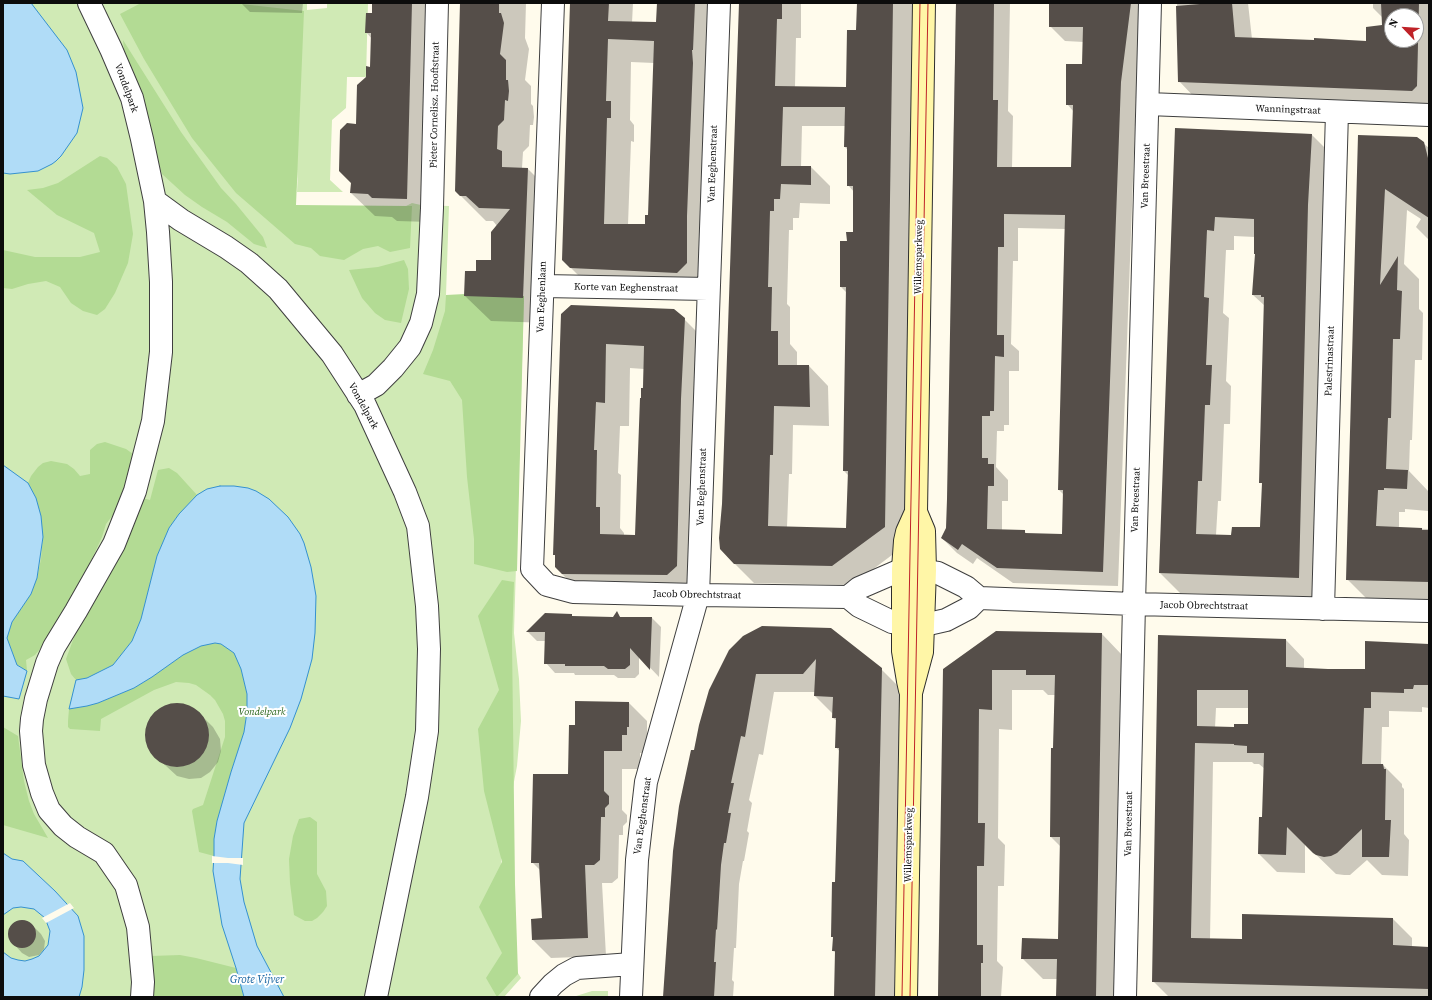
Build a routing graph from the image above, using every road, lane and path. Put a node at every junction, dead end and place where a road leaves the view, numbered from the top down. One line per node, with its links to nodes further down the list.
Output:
1 (89, 3): 10 (street, Vondelpark)
2 (438, 3): 13 (street, Pieter Cornelisz. Hooftstraat)
3 (553, 3): 11 (street, Van Eeghenlaan)
4 (719, 3): 12 (street, Van Eeghenstraat)
5 (924, 3): 14 (street, Willemsparkweg)
6 (1150, 3): 7 (street, Van Breestraat)
7 (1148, 104): 8 (street, Wanningstraat); 21 (street, Van Breestraat)
8 (1337, 112): 9 (street, Wanningstraat); 22 (street, Palestrinastraat)
9 (1429, 115)
10 (155, 201): 13 (street, Vondelpark); 26 (street, Vondelpark)
11 (543, 286): 12 (street, Korte van Eeghenstraat); 17 (street, Van Eeghenlaan)
12 (708, 289): 18 (street, Van Eeghenstraat)
13 (358, 395): 27 (street, Vondelpark)
14 (916, 512): 15 (street, Willemsparkweg); 16 (street, Willemsparkweg)
15 (903, 569): 16 (street); 19 (street); 24 (street, Willemsparkweg)
16 (925, 570): 20 (street); 24 (street, Willemsparkweg)
17 (547, 585): 18 (street, Jacob Obrechtstraat)
18 (698, 595): 19 (street, Jacob Obrechtstraat); 25 (street, Van Eeghenstraat)
19 (848, 598): 24 (street)
20 (979, 598): 21 (street, Jacob Obrechtstraat); 24 (street)
21 (1134, 604): 22 (street, Jacob Obrechtstraat); 31 (street, Van Breestraat)
22 (1323, 609): 23 (street, Jacob Obrechtstraat)
23 (1429, 612)
24 (913, 624): 30 (street, Willemsparkweg)
25 (632, 964): 28 (street); 29 (street, Van Eeghenstraat)
26 (142, 997)
27 (376, 997)
28 (541, 997)
29 (631, 997)
30 (906, 997)
31 (1125, 997)

